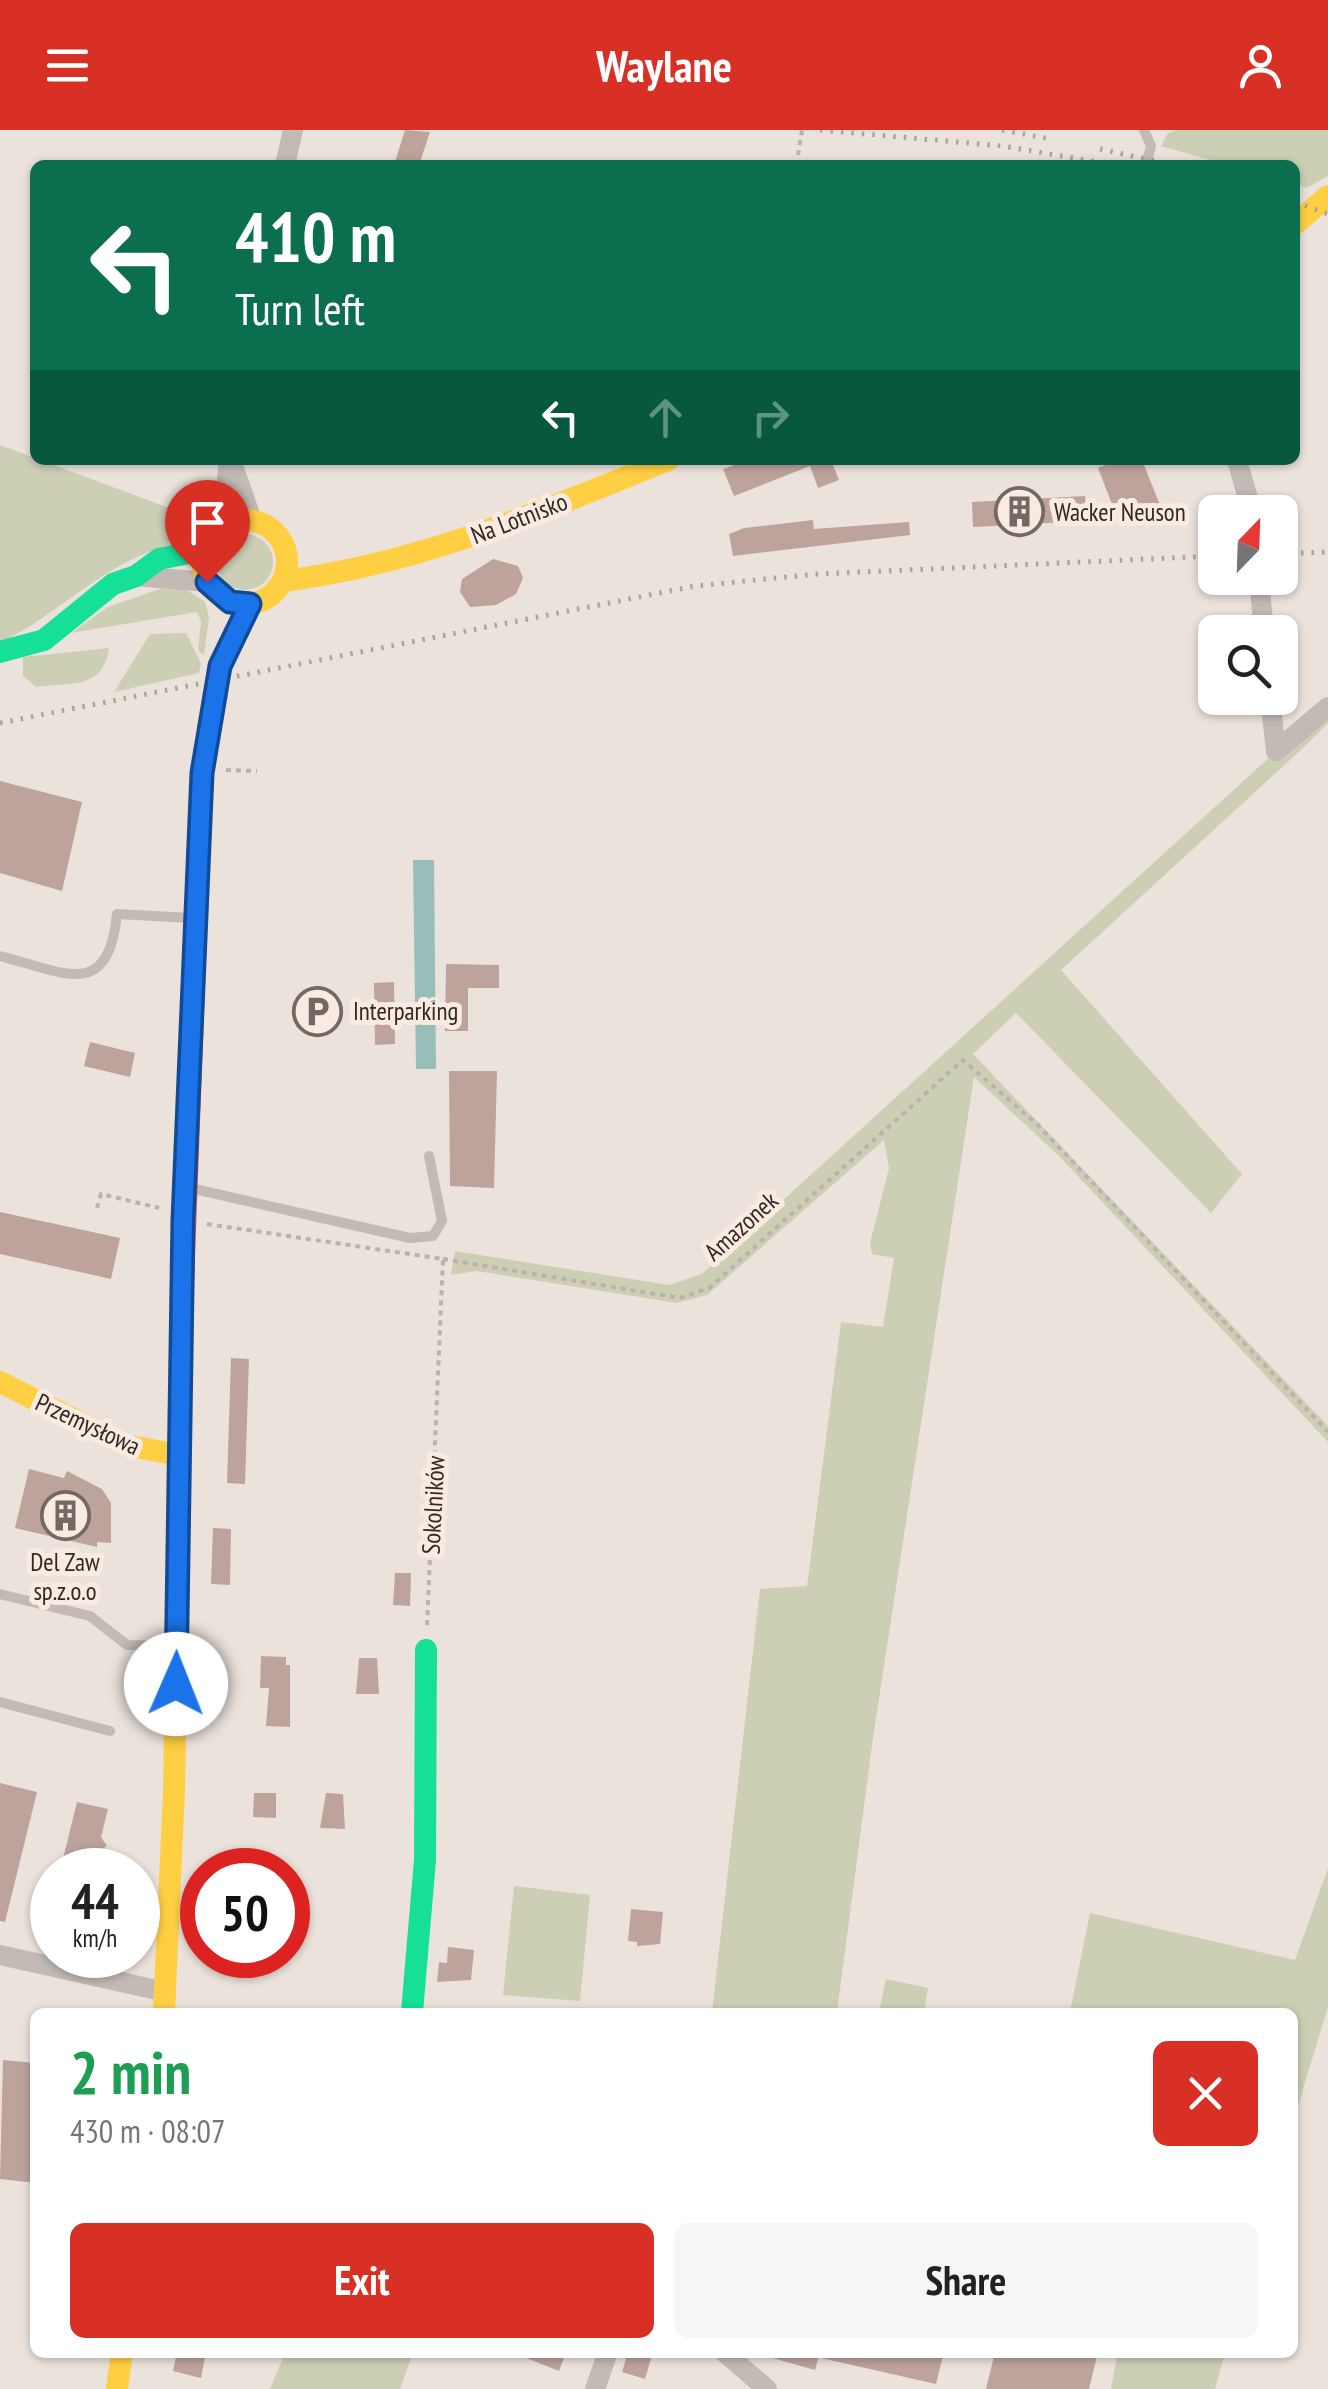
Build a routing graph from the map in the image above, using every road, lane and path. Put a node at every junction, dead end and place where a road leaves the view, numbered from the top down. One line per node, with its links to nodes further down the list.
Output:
1 (294, 130): 5 (street)
2 (802, 130): 4 (path)
3 (1144, 130): 6 (lane)
4 (798, 155)
5 (286, 160)
6 (1147, 160)
7 (1328, 196): 8 (main road)
8 (1300, 220)
9 (229, 465): 15 (street)
10 (232, 465): 14 (street)
11 (650, 465): 18 (main road, Na Lotnisko)
12 (1238, 465): 13 (street)
13 (1247, 495)
14 (252, 520): 15 (main road); 17 (main road)
15 (222, 526): 16 (main road)
16 (204, 550): 19 (main road); 21 (main road)
17 (286, 554): 18 (main road, Na Lotnisko); 20 (main road)
18 (368, 568): 20 (main road, Na Lotnisko)
19 (136, 576): 21 (street); 23 (main road)
20 (283, 581): 22 (main road)
21 (214, 590): 22 (main road); 24 (main road)
22 (250, 604): 24 (main road)
23 (0, 652)
24 (220, 666): 27 (main road)
25 (1328, 706): 26 (street)
26 (1272, 715)
27 (197, 920): 28 (lane); 30 (main road)
28 (0, 956)
29 (429, 1156): 30 (lane)
30 (184, 1187): 32 (main road)
31 (97, 1208): 32 (path)
32 (176, 1215): 33 (path); 36 (main road)
33 (443, 1259): 35 (path, Amazonek); 39 (path, Sokolników)
34 (0, 1382): 36 (main road, Przemysłowa)
35 (1328, 1432)
36 (179, 1455): 38 (main road)
37 (0, 1594): 38 (lane)
38 (176, 1646): 43 (main road)
39 (426, 1650): 44 (main road)
40 (0, 1702): 41 (lane)
41 (110, 1732)
42 (0, 1955): 43 (street)
43 (165, 2002)
44 (412, 2008)
45 (121, 2358): 48 (main road)
46 (606, 2358): 49 (street)
47 (731, 2358): 50 (street)
48 (117, 2389)
49 (594, 2389)
50 (767, 2389)

